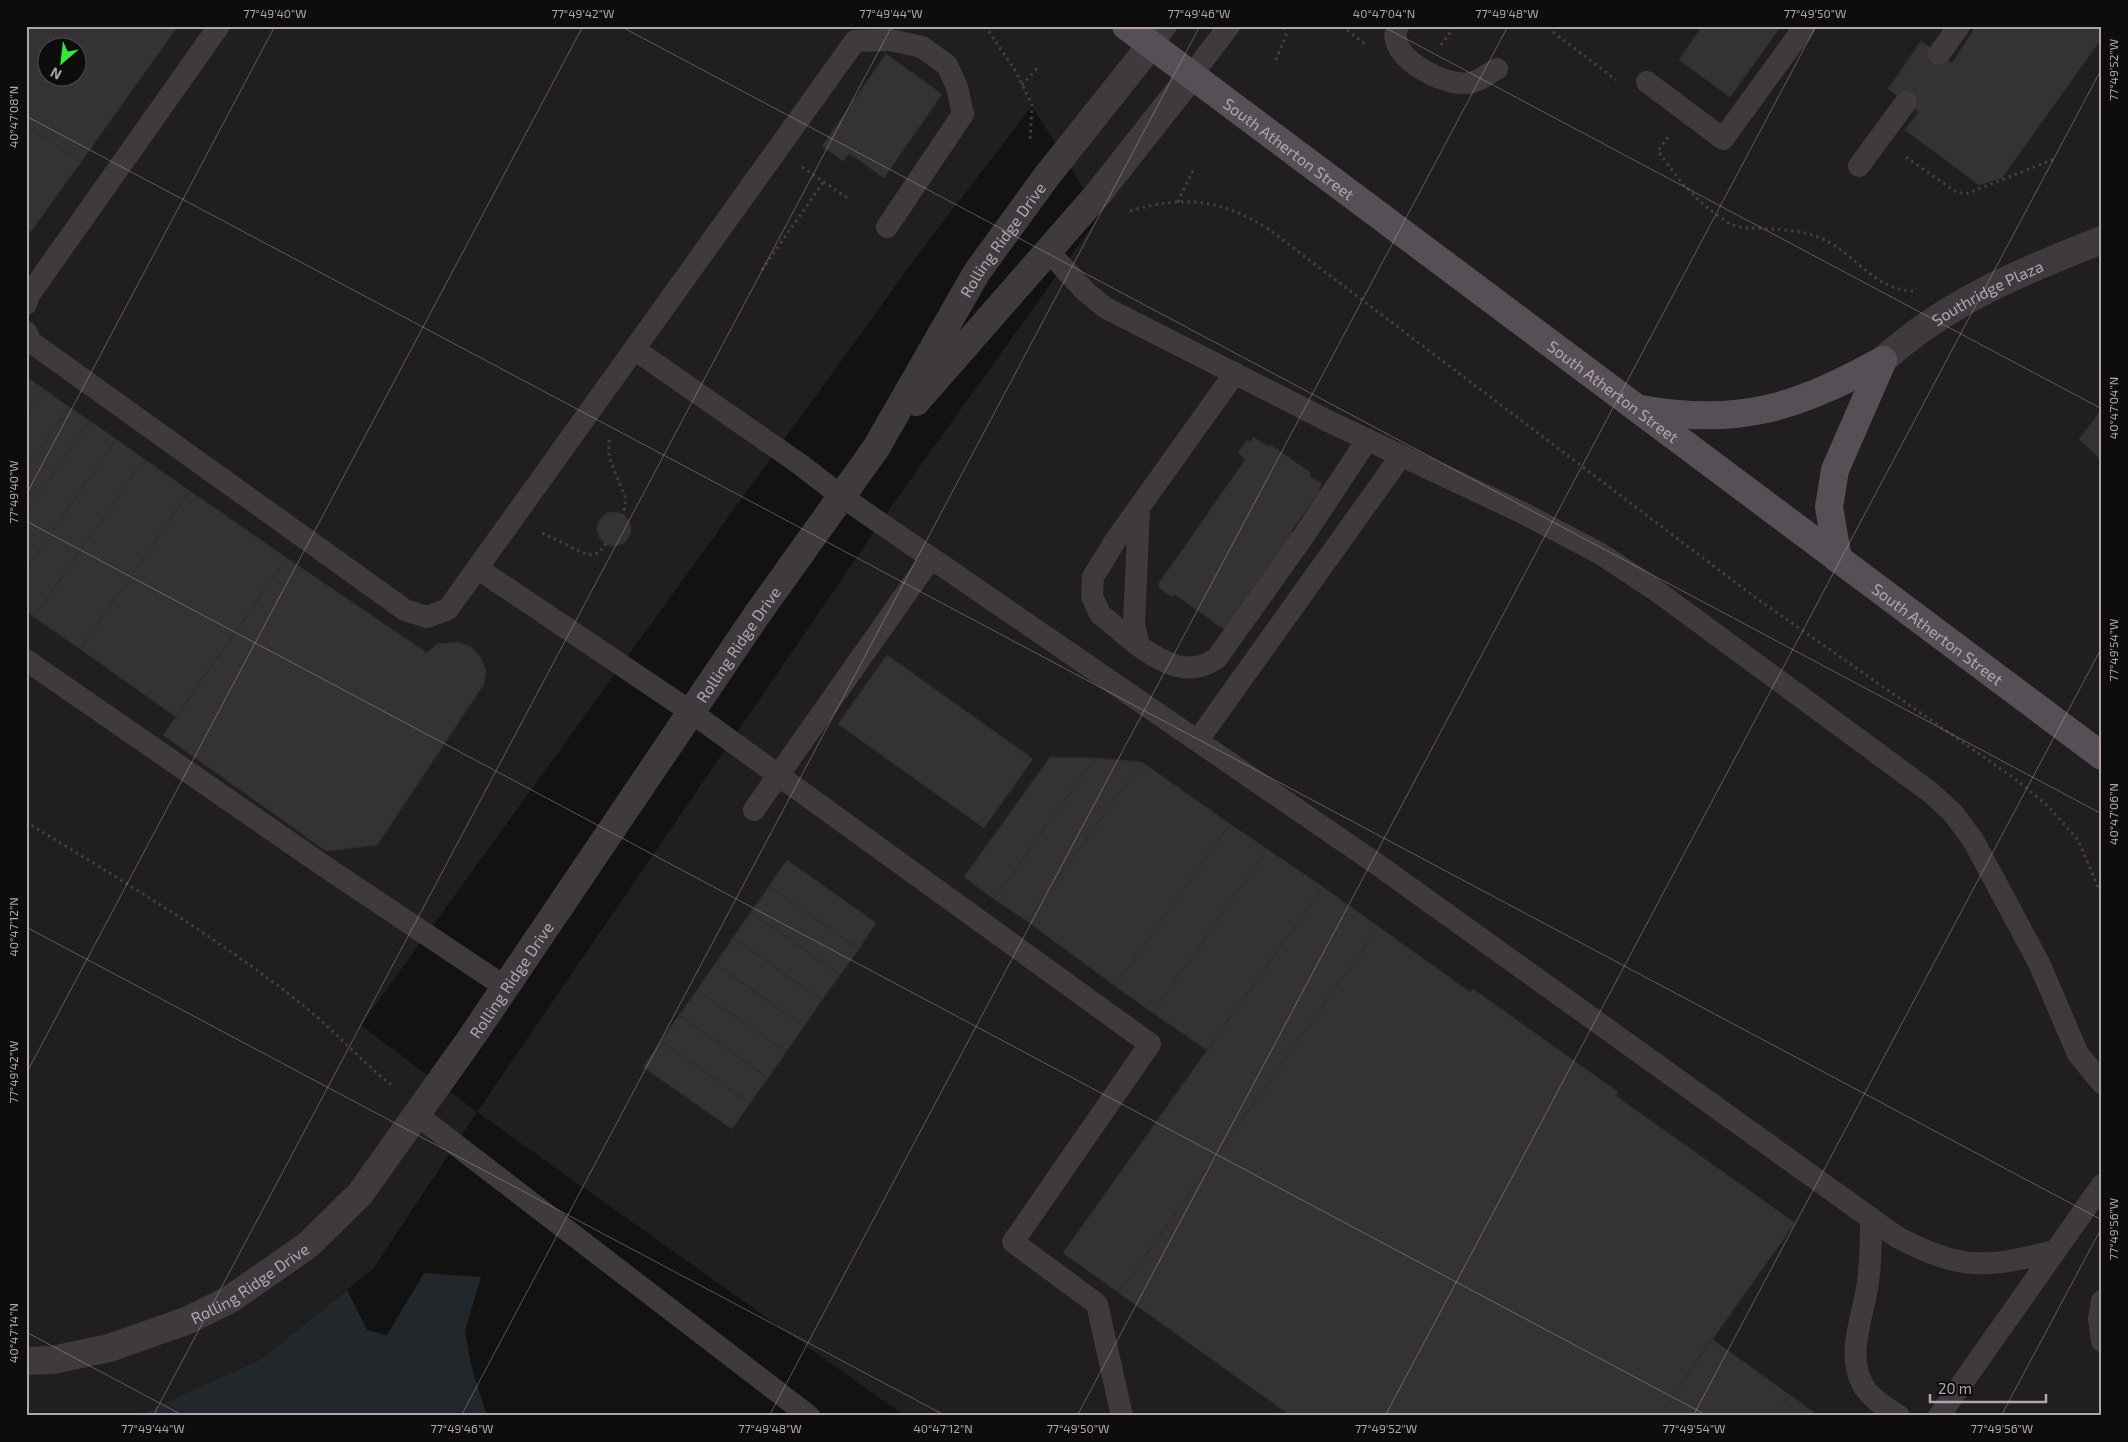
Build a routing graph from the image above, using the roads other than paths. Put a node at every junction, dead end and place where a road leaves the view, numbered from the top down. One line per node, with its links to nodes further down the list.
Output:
1 (219, 26): 17 (lane)
2 (1126, 26): 7 (main road, South Atherton Street)
3 (1228, 26): 10 (lane)
4 (1398, 26): 9 (lane)
5 (1805, 26): 11 (lane)
6 (1959, 26): 8 (lane)
7 (1158, 36): 10 (main road, South Atherton Street); 24 (street, Rolling Ridge Drive)
8 (1939, 54)
9 (1497, 69)
10 (1191, 76): 16 (street, Rolling Ridge Drive); 22 (main road, South Atherton Street)
11 (1647, 82)
12 (1906, 102): 13 (lane)
13 (1859, 166)
14 (887, 227): 19 (lane)
15 (2102, 240): 20 (street, Southridge Plaza)
16 (1049, 252): 21 (lane); 24 (street, Rolling Ridge Drive)
17 (26, 304)
18 (26, 332): 30 (lane)
19 (634, 348): 26 (lane); 30 (lane)
20 (1883, 360): 22 (main road); 29 (main road)
21 (1235, 373): 23 (lane); 27 (lane)
22 (1637, 408): 29 (main road, South Atherton Street)
23 (1367, 440): 25 (lane); 31 (lane)
24 (876, 448): 26 (street, Rolling Ridge Drive)
25 (1401, 456): 34 (lane); 39 (lane)
26 (841, 496): 28 (lane); 33 (street, Rolling Ridge Drive)
27 (1139, 508): 31 (lane); 31 (lane)
28 (931, 558): 34 (lane); 36 (lane)
29 (1838, 559): 35 (main road, South Atherton Street)
30 (477, 568): 33 (lane)
31 (1139, 646)
32 (26, 660): 38 (lane)
33 (692, 712): 36 (lane); 38 (street, Rolling Ridge Drive)
34 (1198, 740): 42 (lane)
35 (2102, 756)
36 (778, 775): 37 (lane); 48 (lane)
37 (754, 810)
38 (505, 987): 40 (street, Rolling Ridge Drive)
39 (2102, 1083)
40 (417, 1114): 46 (street, Rolling Ridge Drive); 47 (lane)
41 (2102, 1185): 43 (lane)
42 (1871, 1220): 43 (lane); 49 (lane)
43 (2055, 1251): 50 (lane)
44 (2102, 1301): 45 (lane)
45 (2102, 1341)
46 (26, 1362)
47 (809, 1416)
48 (1122, 1416)
49 (1899, 1416)
50 (1939, 1416)

